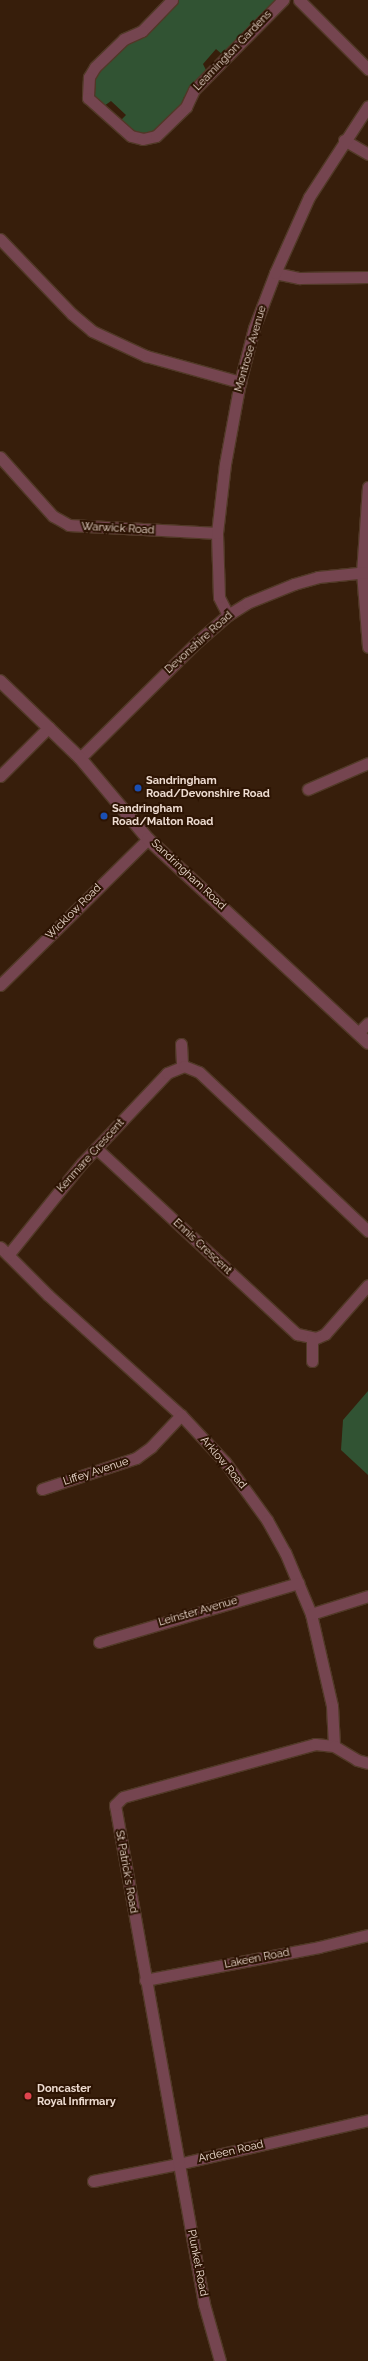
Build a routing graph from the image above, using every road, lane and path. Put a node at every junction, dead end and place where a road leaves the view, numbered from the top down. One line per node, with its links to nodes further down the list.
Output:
1 (172, 0): 2 (street, Leamington Gardens)
2 (283, 0)
3 (299, 0): 4 (street)
4 (368, 69)
5 (368, 106): 6 (street, Montrose Avenue)
6 (344, 140): 7 (street); 9 (street, Montrose Avenue)
7 (368, 154)
8 (0, 239): 11 (street)
9 (275, 273): 10 (street); 11 (street, Montrose Avenue)
10 (368, 277)
11 (240, 382): 14 (street, Montrose Avenue)
12 (0, 457): 14 (street, Warwick Road)
13 (368, 487): 15 (street)
14 (217, 533): 16 (street, Montrose Avenue)
15 (365, 572): 16 (street, Devonshire Road); 17 (street)
16 (228, 615): 20 (street, Devonshire Road)
17 (368, 647)
18 (0, 681): 19 (street, Sandringham Road)
19 (49, 727): 20 (street, Sandringham Road); 22 (street)
20 (80, 758): 24 (street, Sandringham Road)
21 (368, 763): 23 (street)
22 (0, 776)
23 (308, 789)
24 (148, 839): 25 (street, Wicklow Road); 27 (street, Sandringham Road)
25 (0, 985)
26 (368, 1023): 27 (street)
27 (358, 1033): 28 (street, Sandringham Road)
28 (368, 1042)
29 (181, 1044): 30 (street)
30 (182, 1066): 31 (street, Kenmare Crescent); 32 (street)
31 (96, 1148): 33 (street, Kenmare Crescent); 35 (street, Ennis Crescent)
32 (368, 1231)
33 (4, 1251): 37 (street, Arklow Road)
34 (368, 1285): 35 (street)
35 (312, 1338): 36 (street)
36 (312, 1361)
37 (181, 1415): 38 (street, Liffey Avenue); 39 (street, Arklow Road)
38 (42, 1489)
39 (298, 1583): 41 (street, Arklow Road); 42 (street, Leinster Avenue)
40 (368, 1596): 41 (street)
41 (311, 1614): 43 (street, Arklow Road)
42 (98, 1642)
43 (334, 1746): 44 (street); 46 (street, St Patrick's Road)
44 (368, 1763)
45 (368, 1934): 46 (street, Lakeen Road)
46 (145, 1980): 48 (street, St Patrick's Road)
47 (368, 2120): 48 (street, Ardeen Road)
48 (178, 2164): 49 (street, Ardeen Road); 50 (street, Plunket Road)
49 (93, 2181)
50 (220, 2361)

